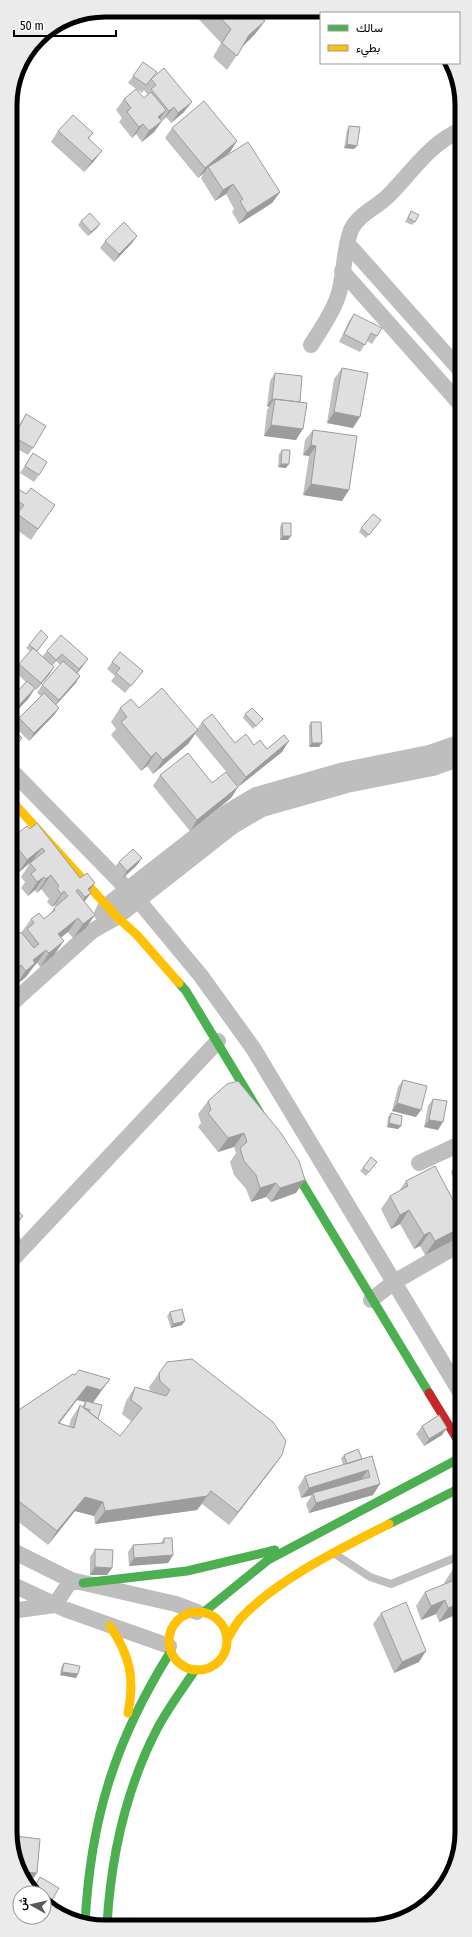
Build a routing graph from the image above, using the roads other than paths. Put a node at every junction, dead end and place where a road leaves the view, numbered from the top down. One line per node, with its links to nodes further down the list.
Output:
1 (455, 133): 2 (street)
2 (348, 243): 3 (street); 5 (street)
3 (342, 271): 4 (street); 6 (street)
4 (311, 344)
5 (455, 364)
6 (455, 398)
7 (455, 744): 11 (street)
8 (455, 760): 11 (street)
9 (17, 782): 11 (street)
10 (17, 807): 12 (main road)
11 (133, 894): 12 (street); 21 (street)
12 (112, 911): 13 (street); 14 (main road)
13 (17, 998)
14 (218, 1041): 15 (main road); 20 (street)
15 (269, 1129)
16 (455, 1146): 18 (street)
17 (281, 1149): 22 (main road)
18 (419, 1163)
19 (455, 1247): 21 (street)
20 (17, 1254)
21 (394, 1282): 22 (street); 23 (street)
22 (371, 1300): 24 (main road)
23 (455, 1383)
24 (455, 1436)
25 (455, 1461): 27 (main road)
26 (455, 1491): 29 (main road)
27 (292, 1546): 31 (main road); 35 (main road)
28 (17, 1553): 31 (street)
29 (333, 1553): 30 (lane); 37 (main road)
30 (455, 1558)
31 (77, 1582): 33 (street); 35 (street)
32 (17, 1587): 33 (street)
33 (55, 1604): 34 (street); 36 (street)
34 (17, 1610)
35 (201, 1612): 37 (main road); 38 (main road)
36 (110, 1626): 38 (street); 40 (main road)
37 (227, 1640): 39 (main road)
38 (170, 1649): 39 (main road); 40 (main road)
39 (195, 1670): 42 (main road)
40 (120, 1745): 41 (main road)
41 (85, 1917)
42 (107, 1920)

